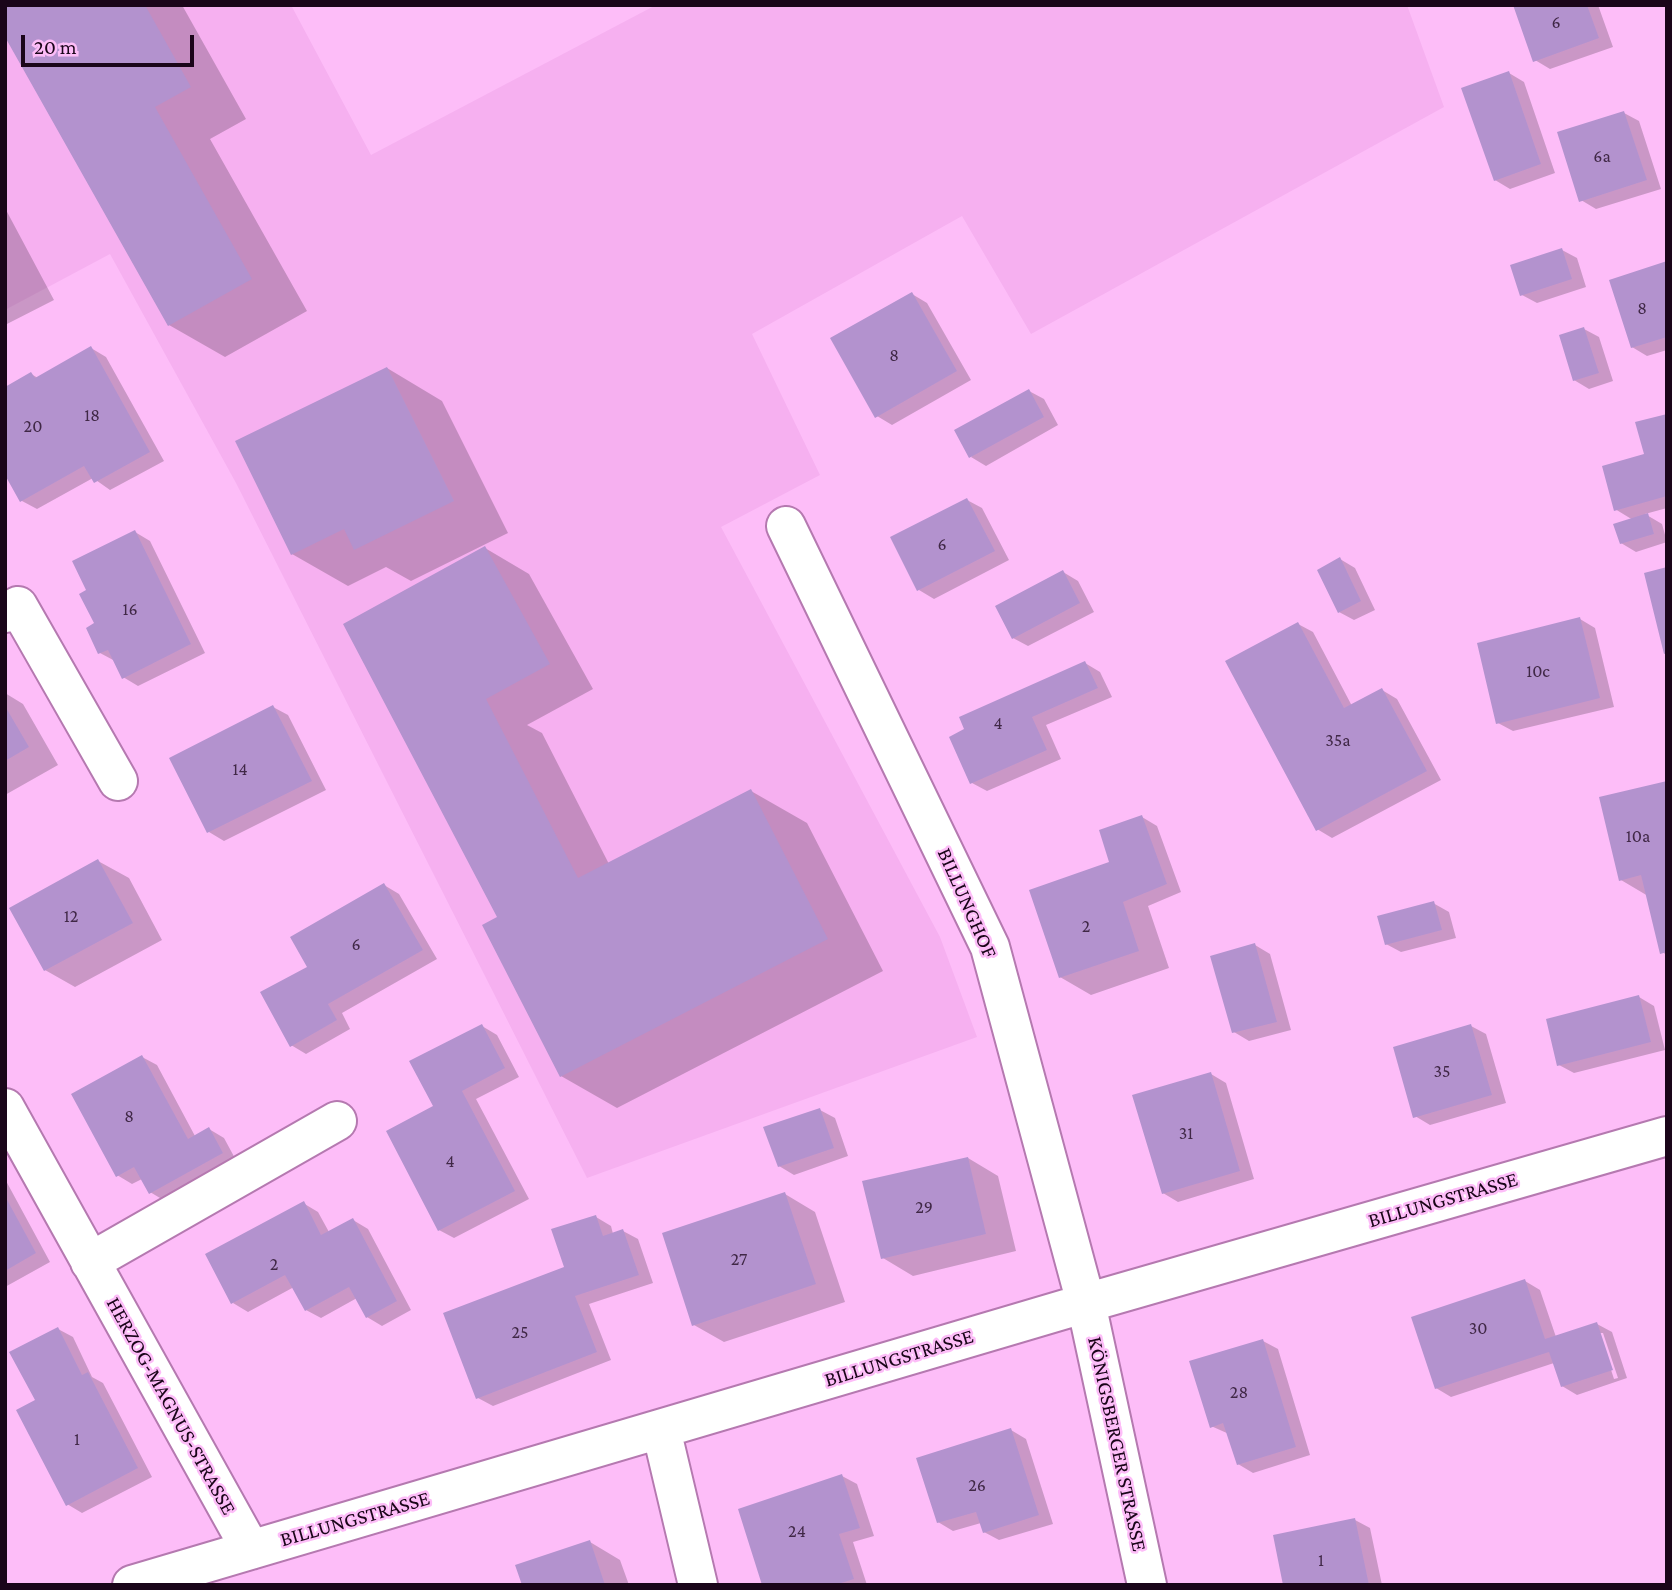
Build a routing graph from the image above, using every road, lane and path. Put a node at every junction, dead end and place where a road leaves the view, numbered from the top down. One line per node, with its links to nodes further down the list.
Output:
1 (786, 526): 8 (street, BILLUNGHOF)
2 (5, 612): 3 (street)
3 (118, 780)
4 (5, 1108): 7 (street, HERZOG-MAGNUS-STRASSE)
5 (337, 1121): 7 (street)
6 (1667, 1136): 8 (street, BILLUNGSTRASSE)
7 (90, 1262): 10 (street, HERZOG-MAGNUS-STRASSE)
8 (1086, 1303): 9 (street, BILLUNGSTRASSE); 13 (street, KÖNIGSBERGER STRASSE)
9 (662, 1429): 10 (street, BILLUNGSTRASSE); 12 (street)
10 (251, 1550): 11 (street, BILLUNGSTRASSE)
11 (132, 1585)
12 (698, 1585)
13 (1147, 1585)

